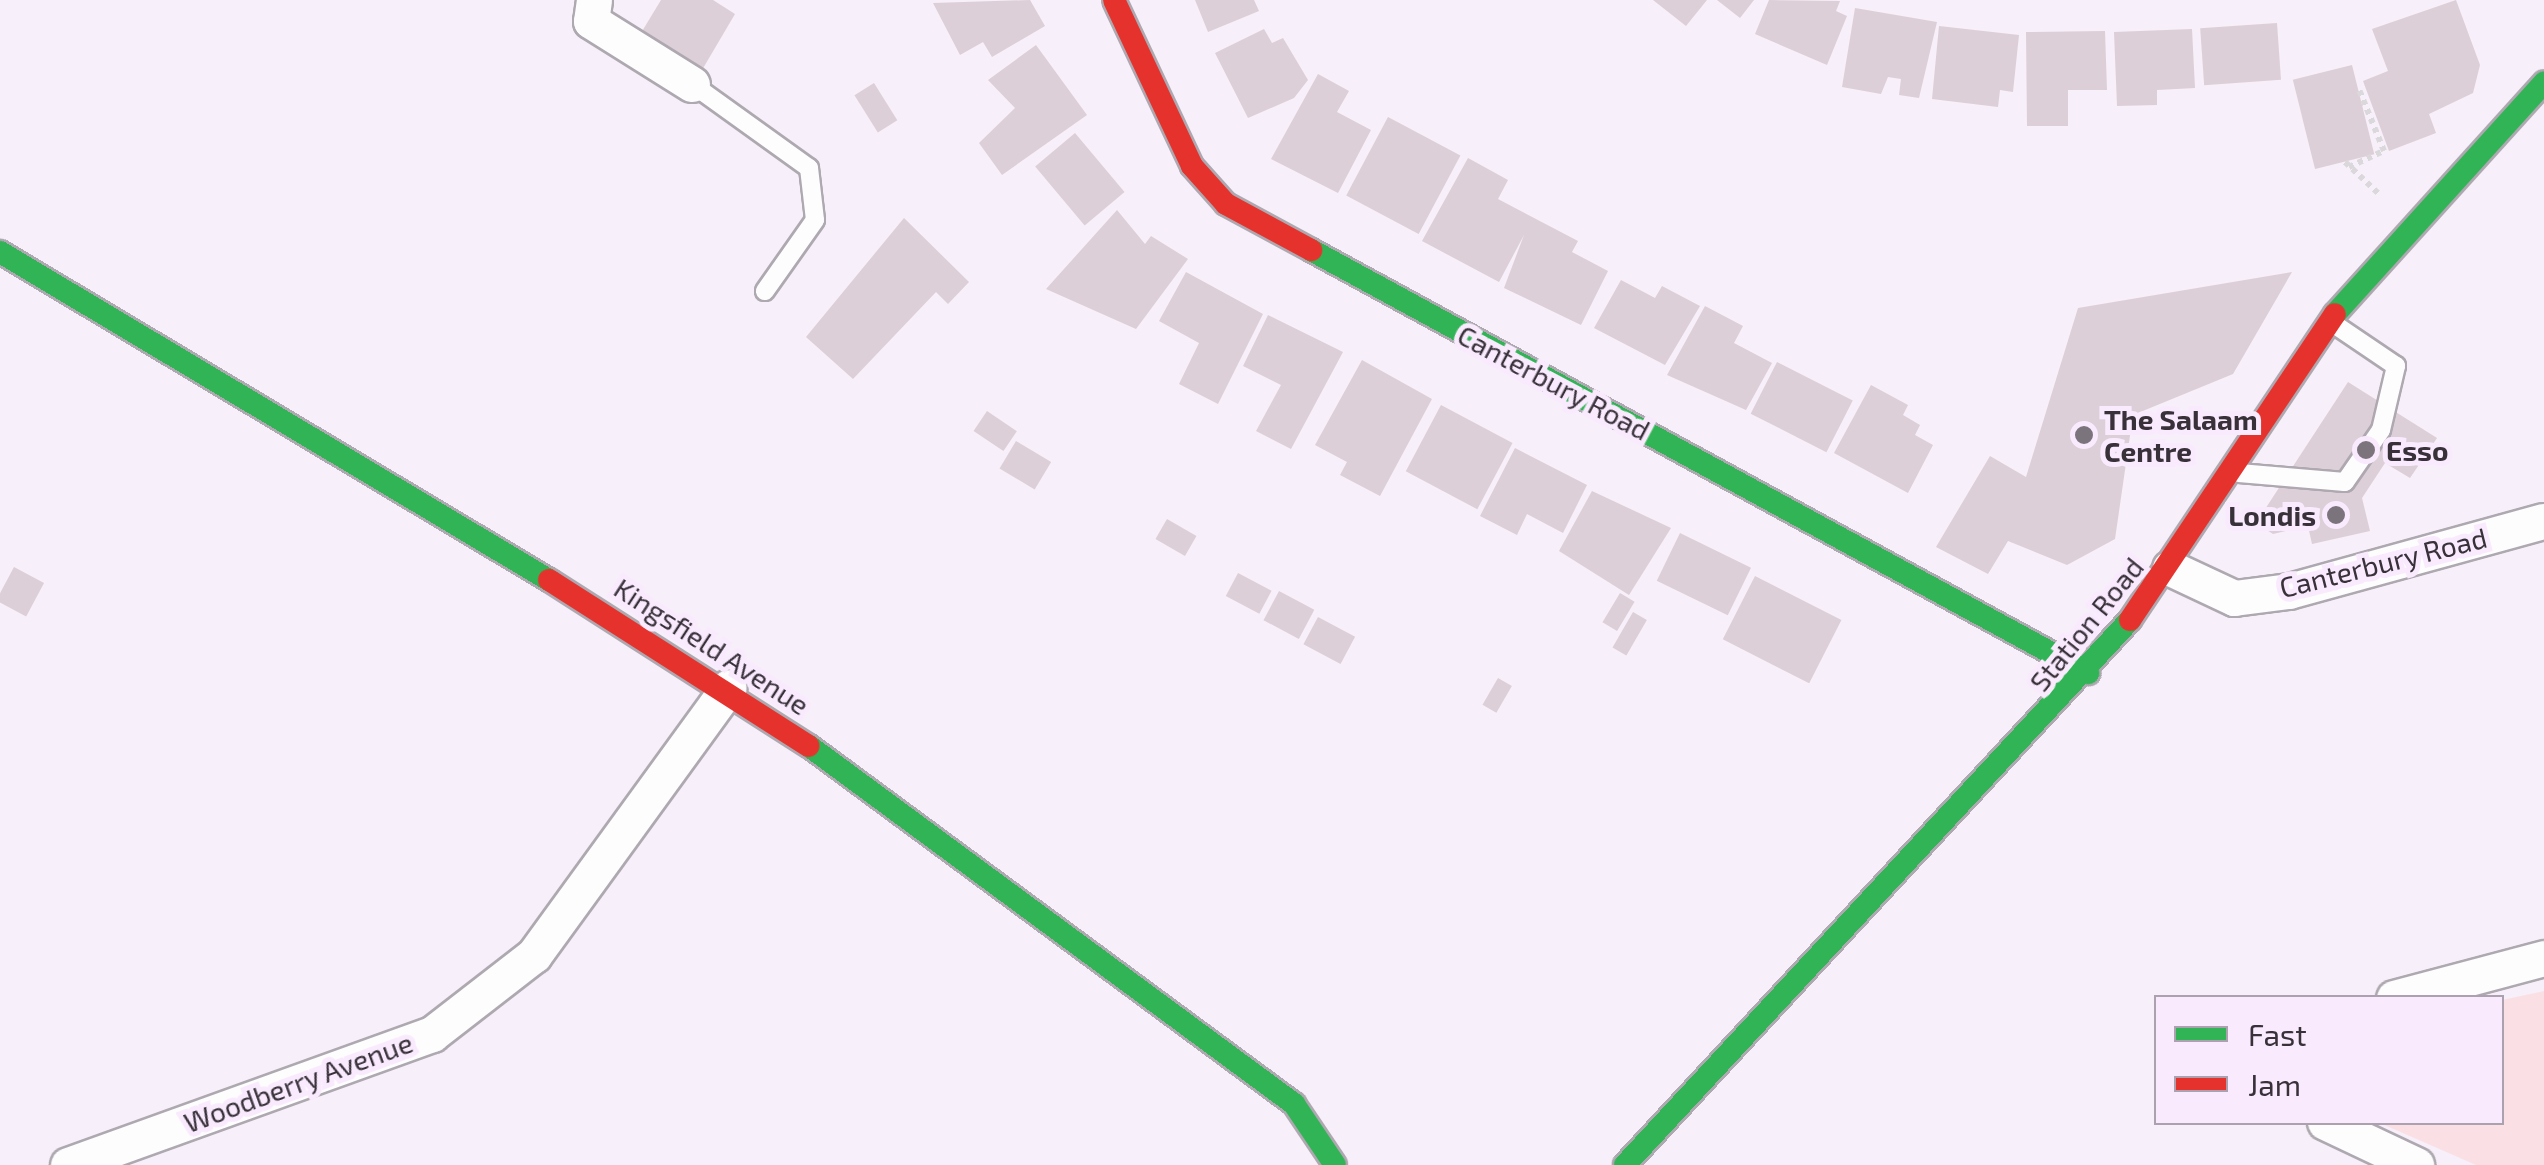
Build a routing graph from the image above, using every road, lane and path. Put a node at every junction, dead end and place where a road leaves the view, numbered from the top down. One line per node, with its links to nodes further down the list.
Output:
1 (1114, 0): 13 (street, Canterbury Road)
2 (592, 10): 4 (street)
3 (2544, 83): 9 (street, Station Road)
4 (692, 84): 8 (lane)
5 (2358, 87): 6 (path)
6 (2350, 166)
7 (0, 252): 14 (street, Kingsfield Avenue)
8 (765, 292)
9 (2330, 321): 10 (street, Station Road); 10 (lane)
10 (2232, 472): 12 (street, Station Road)
11 (2544, 522): 12 (street, Canterbury Road)
12 (2170, 568): 13 (street, Station Road)
13 (2088, 673): 20 (street, Station Road)
14 (729, 687): 18 (street, Woodberry Avenue); 19 (street, Kingsfield Avenue)
15 (2544, 958): 16 (street)
16 (2405, 995)
17 (2331, 1125): 21 (street)
18 (68, 1165)
19 (1335, 1165)
20 (1625, 1165)
21 (2416, 1165)

